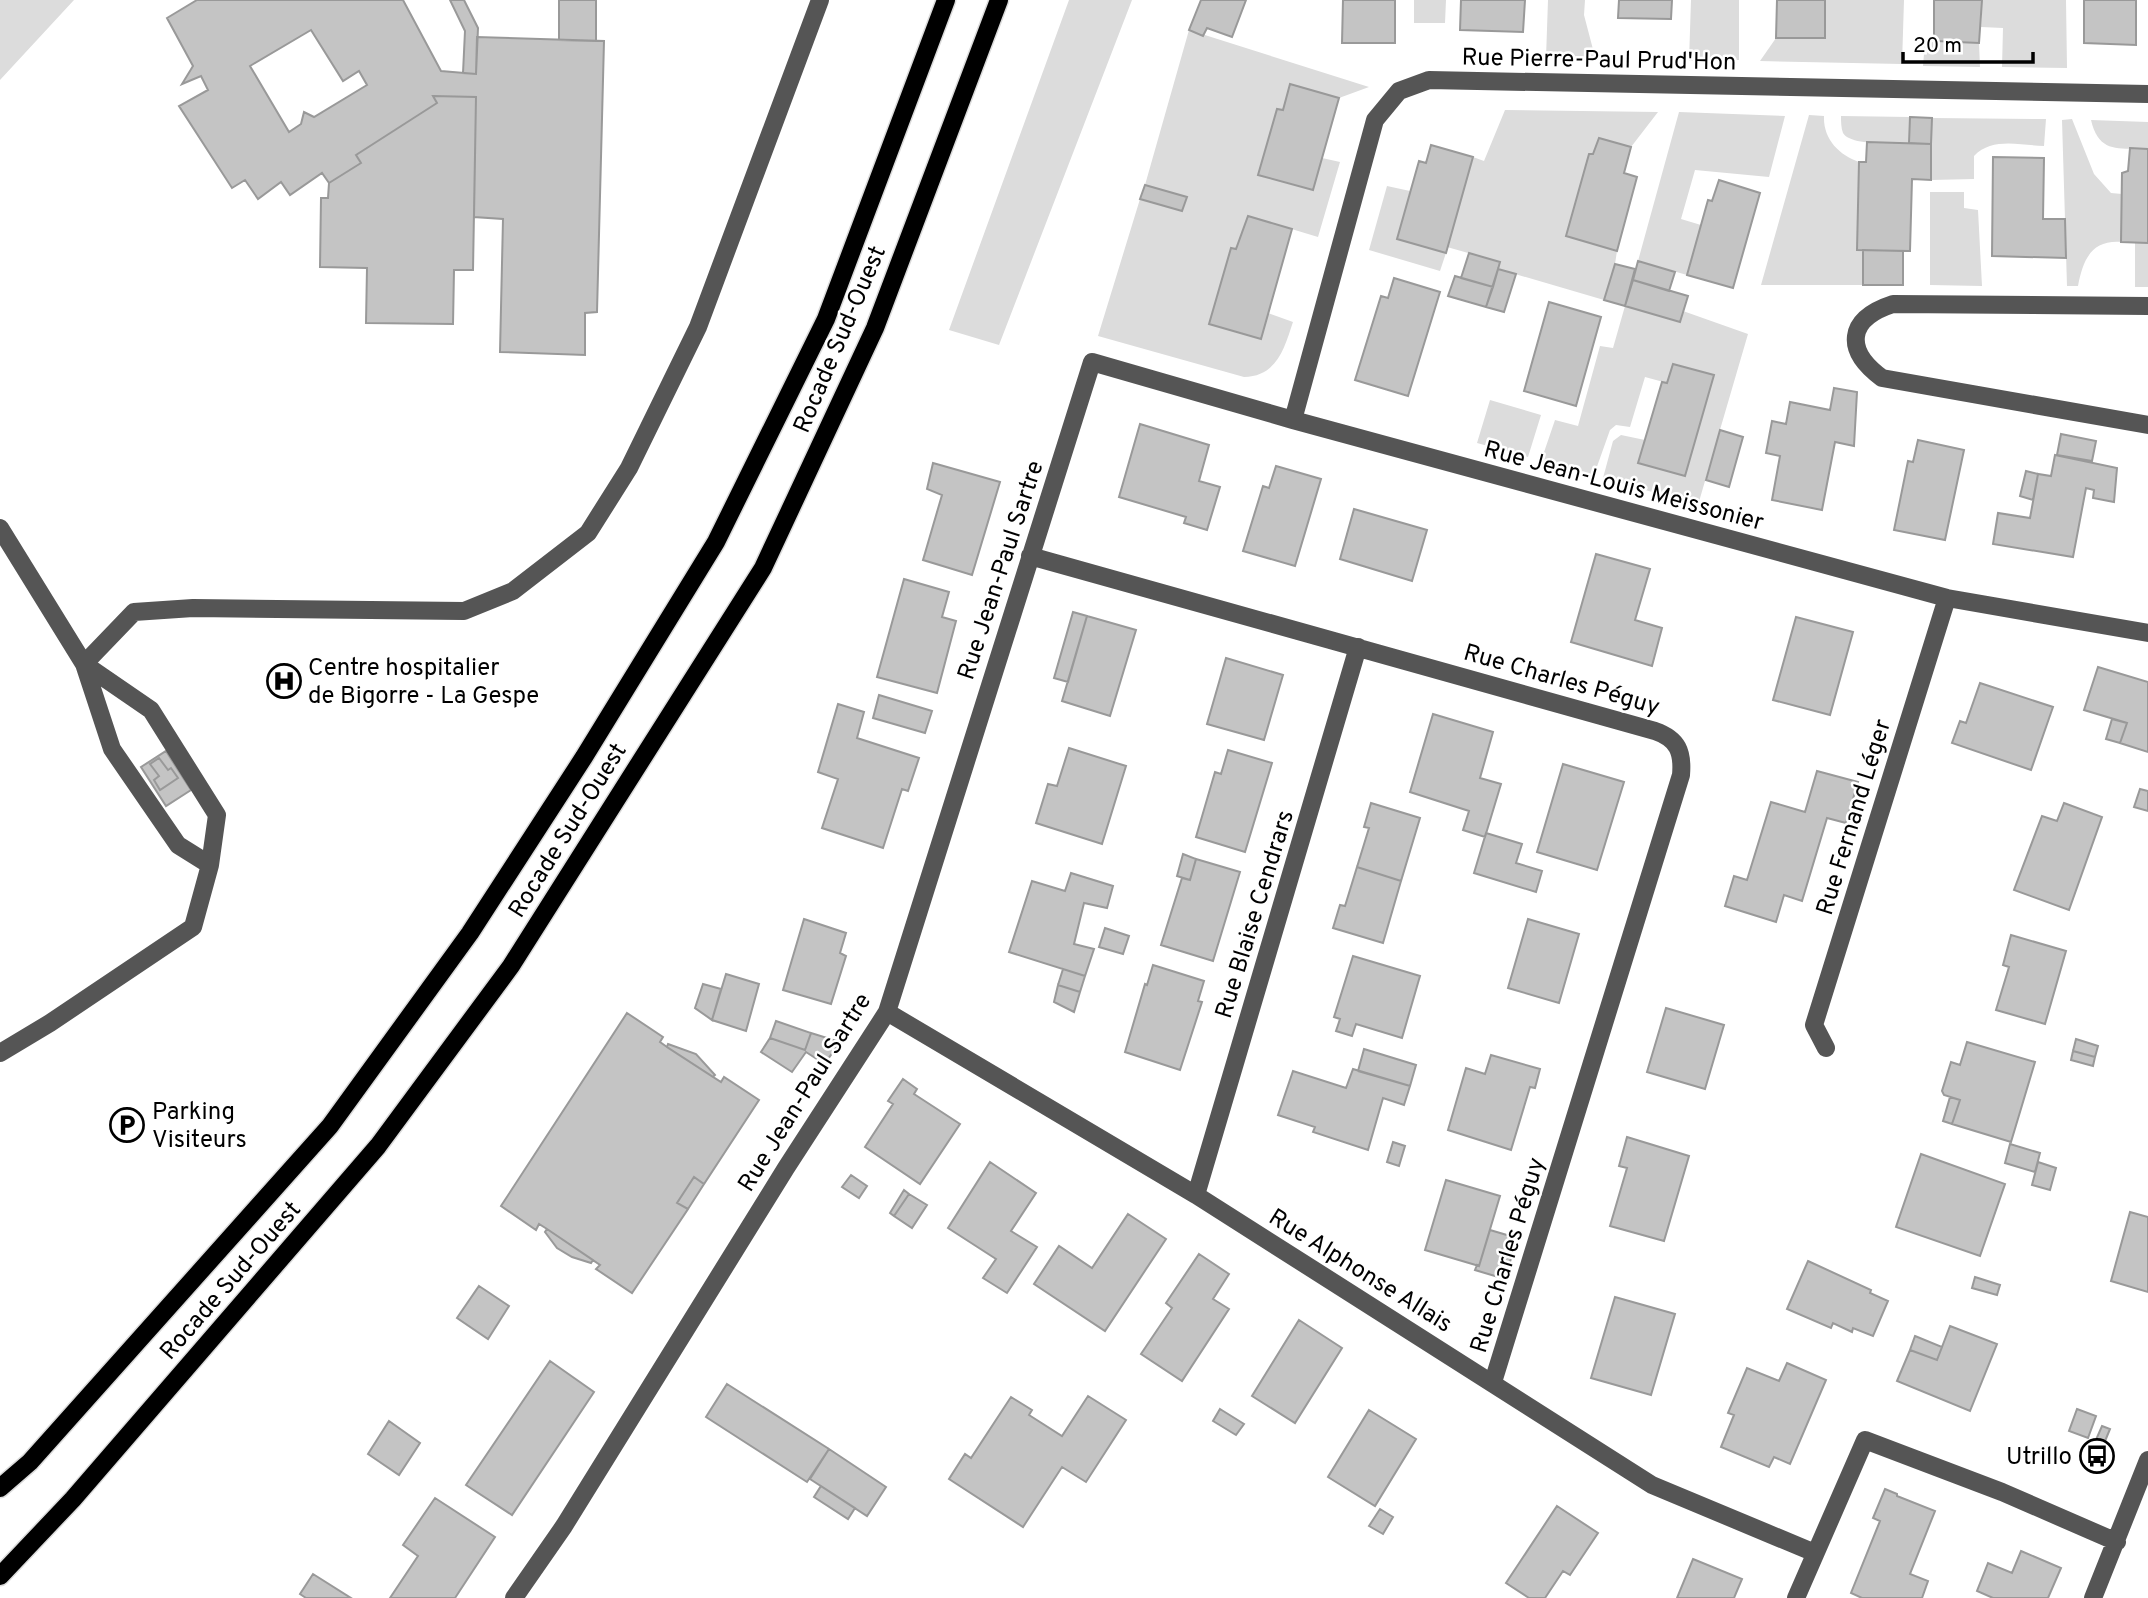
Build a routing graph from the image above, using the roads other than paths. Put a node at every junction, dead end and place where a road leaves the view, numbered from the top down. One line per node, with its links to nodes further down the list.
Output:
1 (820, 0): 14 (street)
2 (946, 0): 22 (main road, Rocade Sud-Ouest)
3 (999, 0): 25 (main road, Rocade Sud-Ouest)
4 (2148, 94): 7 (street, Rue Pierre-Paul Prud'Hon)
5 (2148, 306): 8 (street)
6 (1092, 362): 7 (street, Rue Jean-Louis Meissonier); 10 (street, Rue Jean-Paul Sartre)
7 (1293, 420): 11 (street, Rue Jean-Louis Meissonier)
8 (2148, 425)
9 (0, 528): 14 (street)
10 (1030, 556): 13 (street, Rue Charles Péguy); 16 (street, Rue Jean-Paul Sartre)
11 (1947, 598): 12 (street, Rue Jean-Louis Meissonier); 17 (street, Rue Fernand Léger)
12 (2148, 633)
13 (1358, 647): 19 (street, Rue Blaise Cendrars); 20 (street, Rue Charles Péguy)
14 (84, 664): 15 (street); 15 (street)
15 (210, 865): 18 (street)
16 (887, 1012): 19 (street, Rue Alphonse Allais); 26 (street, Rue Jean-Paul Sartre)
17 (1826, 1048)
18 (0, 1054)
19 (1196, 1195): 20 (street, Rue Alphonse Allais)
20 (1493, 1382): 24 (street, Rue Alphonse Allais)
21 (2148, 1460): 23 (street)
22 (0, 1488)
23 (2117, 1542): 24 (street); 28 (street)
24 (1815, 1553): 27 (street)
25 (0, 1576)
26 (514, 1598)
27 (1796, 1598)
28 (2093, 1598)

